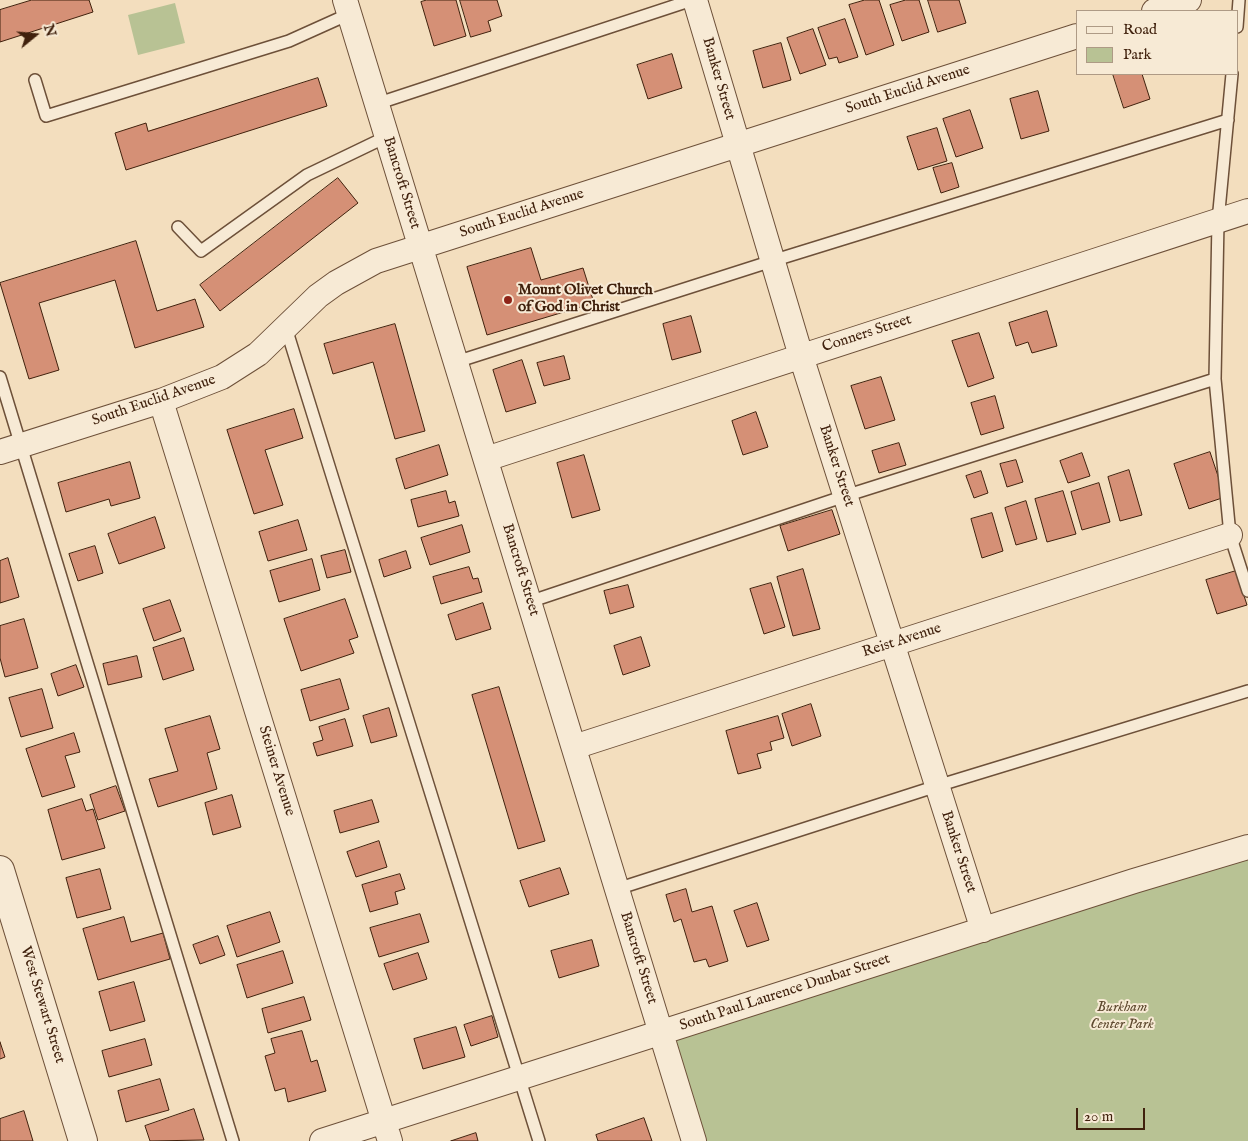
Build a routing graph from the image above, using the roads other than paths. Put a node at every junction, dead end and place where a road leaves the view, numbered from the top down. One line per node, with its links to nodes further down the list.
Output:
1 (693, 0): 10 (lane); 13 (street, Banker Street)
2 (1189, 0): 5 (street)
3 (1239, 0): 6 (lane)
4 (347, 7): 9 (lane); 10 (street, Bancroft Street)
5 (1157, 10)
6 (1238, 14)
7 (1076, 36): 13 (street, South Euclid Avenue)
8 (1232, 75): 11 (lane)
9 (35, 80)
10 (376, 104): 12 (street, Bancroft Street)
11 (1228, 120): 15 (lane); 18 (lane)
12 (386, 137): 16 (lane); 17 (street, Bancroft Street)
13 (737, 145): 17 (street, South Euclid Avenue); 18 (street, Banker Street)
14 (1248, 211): 15 (street, Conners Street)
15 (1218, 221): 20 (street, Conners Street); 23 (lane)
16 (178, 227)
17 (420, 247): 19 (street, South Euclid Avenue); 21 (street, Bancroft Street)
18 (772, 260): 20 (street, Banker Street); 21 (lane)
19 (286, 328): 24 (street, South Euclid Avenue); 40 (lane)
20 (801, 356): 26 (street, Conners Street); 27 (street, Banker Street)
21 (456, 362): 26 (street, Bancroft Street)
22 (0, 377): 25 (lane)
23 (1215, 380): 27 (lane); 28 (lane)
24 (161, 401): 25 (street, South Euclid Avenue); 41 (street, Steiner Avenue)
25 (10, 448): 43 (lane)
26 (486, 459): 30 (street, Bancroft Street)
27 (845, 496): 30 (lane); 31 (street, Banker Street)
28 (1230, 535): 29 (lane); 31 (street, Reist Avenue)
29 (1248, 591)
30 (529, 602): 33 (street, Bancroft Street)
31 (892, 644): 33 (street, Reist Avenue); 34 (street, Banker Street)
32 (1248, 691): 34 (lane)
33 (574, 747): 37 (street, Bancroft Street)
34 (937, 786): 37 (lane); 38 (street, Banker Street)
35 (1248, 847): 38 (street, South Paul Laurence Dunbar Street)
36 (0, 870): 42 (street, West Stewart Street)
37 (617, 889): 39 (street, Bancroft Street)
38 (983, 930): 39 (street, South Paul Laurence Dunbar Street)
39 (661, 1033): 40 (street, South Paul Laurence Dunbar Street); 46 (street, Bancroft Street)
40 (520, 1078): 41 (street, South Paul Laurence Dunbar Street); 45 (lane)
41 (387, 1131): 44 (street, South Paul Laurence Dunbar Street)
42 (84, 1141)
43 (233, 1141)
44 (322, 1141)
45 (539, 1141)
46 (694, 1141)

